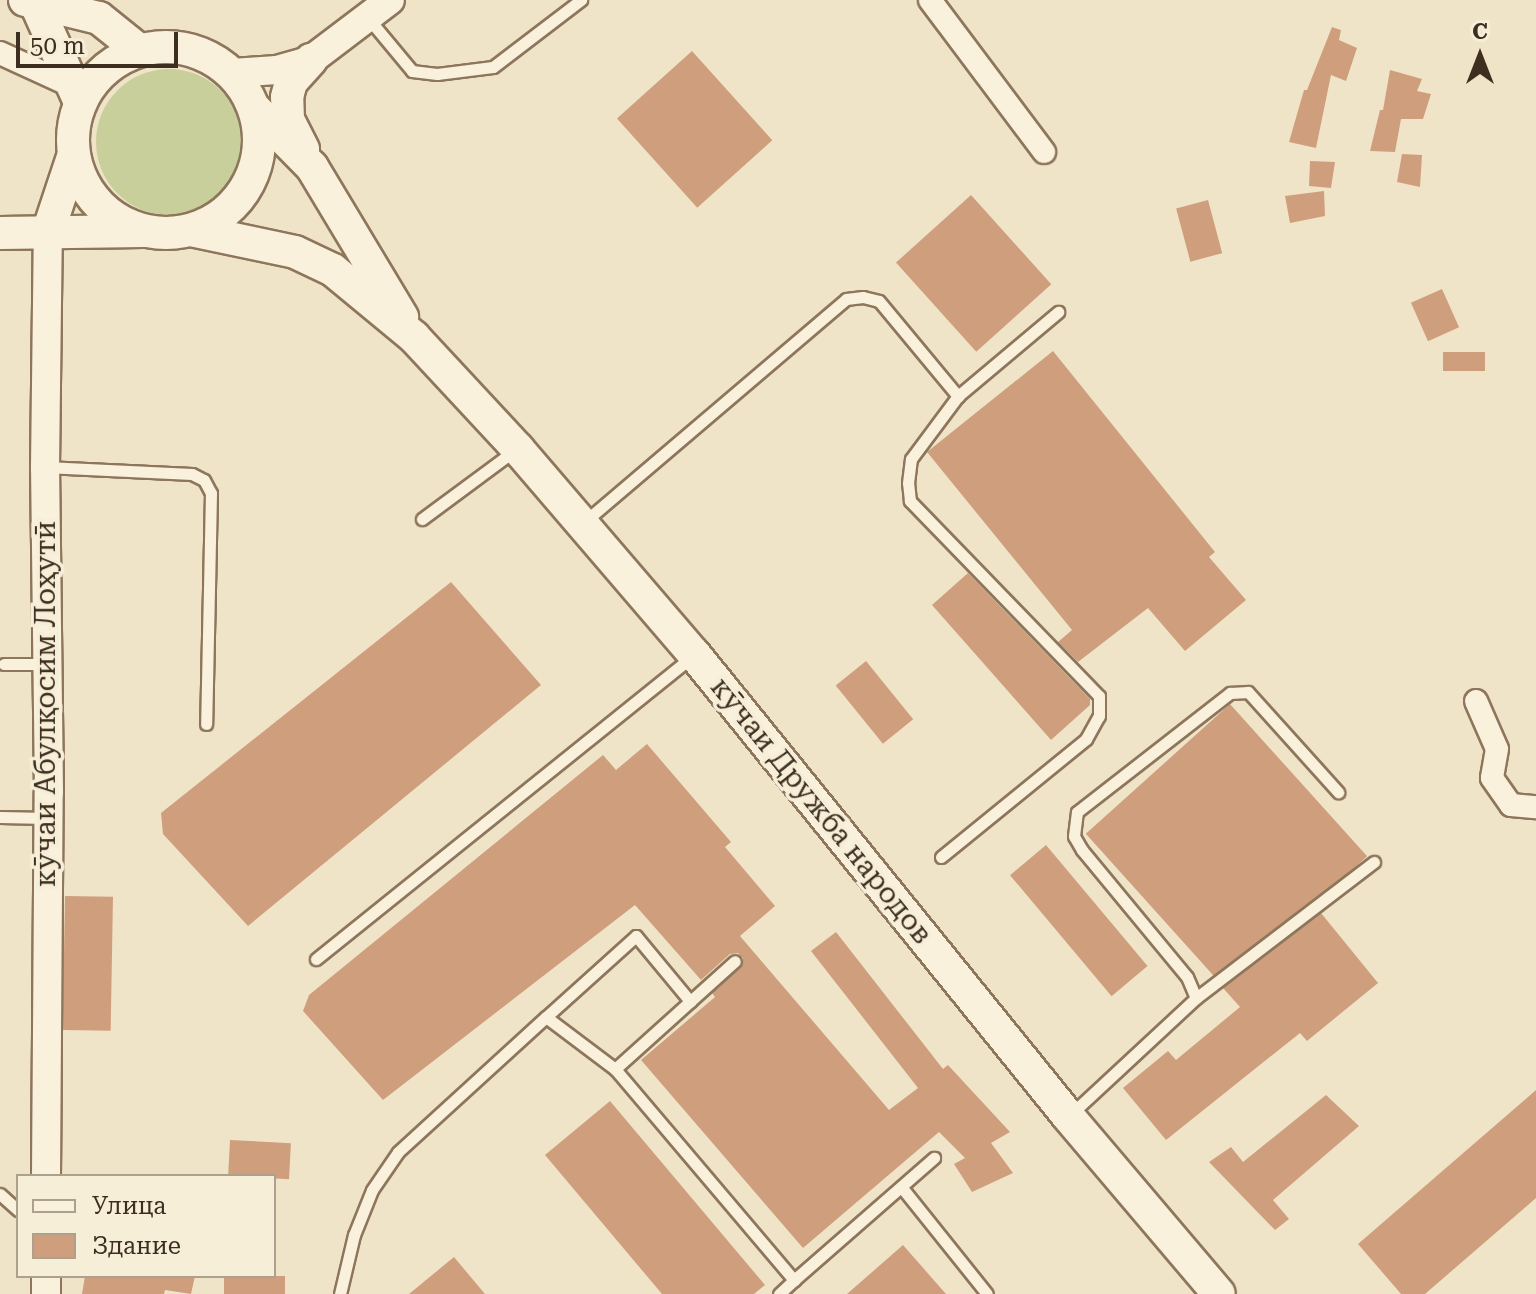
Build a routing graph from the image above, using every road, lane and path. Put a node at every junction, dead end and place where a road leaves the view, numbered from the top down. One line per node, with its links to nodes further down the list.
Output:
1 (390, 0): 6 (street)
2 (581, 0): 6 (lane)
3 (930, 0): 13 (street)
4 (30, 1): 5 (main road); 11 (main road)
5 (82, 7): 7 (main road)
6 (367, 18): 9 (street)
7 (139, 50): 10 (main road); 11 (main road)
8 (0, 53): 11 (street)
9 (311, 60): 10 (street); 15 (main road)
10 (232, 73): 12 (main road)
11 (77, 95): 14 (main road)
12 (254, 108): 15 (main road); 16 (main road)
13 (1044, 152)
14 (73, 157): 17 (main road); 18 (main road)
15 (312, 167): 21 (main road)
16 (191, 230): 17 (main road); 21 (main road)
17 (146, 231): 18 (main road)
18 (48, 232): 19 (main road); 24 (street, кӯчаи Абулқосим Лоҳутӣ)
19 (0, 233)
20 (1058, 312): 22 (lane)
21 (414, 337): 23 (main road, кӯчаи Дружба народов)
22 (958, 396): 26 (lane); 36 (lane)
23 (518, 449): 25 (lane); 26 (main road, кӯчаи Дружба народов)
24 (45, 467): 29 (street, кӯчаи Абулқосим Лоҳутӣ); 31 (lane)
25 (422, 519)
26 (582, 523): 27 (main road, кӯчаи Дружба народов)
27 (694, 654): 38 (lane); 44 (main road, кӯчаи Дружба народов)
28 (4, 664): 29 (lane)
29 (47, 664): 35 (street, кӯчаи Абулқосим Лоҳутӣ)
30 (1476, 701): 33 (street)
31 (206, 724)
32 (1338, 792): 40 (lane)
33 (1536, 807)
34 (0, 817): 35 (lane)
35 (48, 818): 46 (street, кӯчаи Абулқосим Лоҳутӣ)
36 (941, 857)
37 (1374, 862): 40 (lane)
38 (316, 959)
39 (735, 961): 41 (lane)
40 (1196, 998): 44 (lane)
41 (690, 1001): 42 (lane); 43 (lane)
42 (546, 1017): 43 (lane); 51 (lane)
43 (615, 1069): 50 (lane)
44 (1068, 1116): 54 (main road, кӯчаи Дружба народов)
45 (934, 1158): 47 (lane)
46 (46, 1174)
47 (903, 1189): 50 (lane); 53 (lane)
48 (0, 1194): 49 (lane)
49 (16, 1208)
50 (794, 1280): 52 (lane)
51 (340, 1294)
52 (779, 1294)
53 (987, 1294)
54 (1219, 1294)

